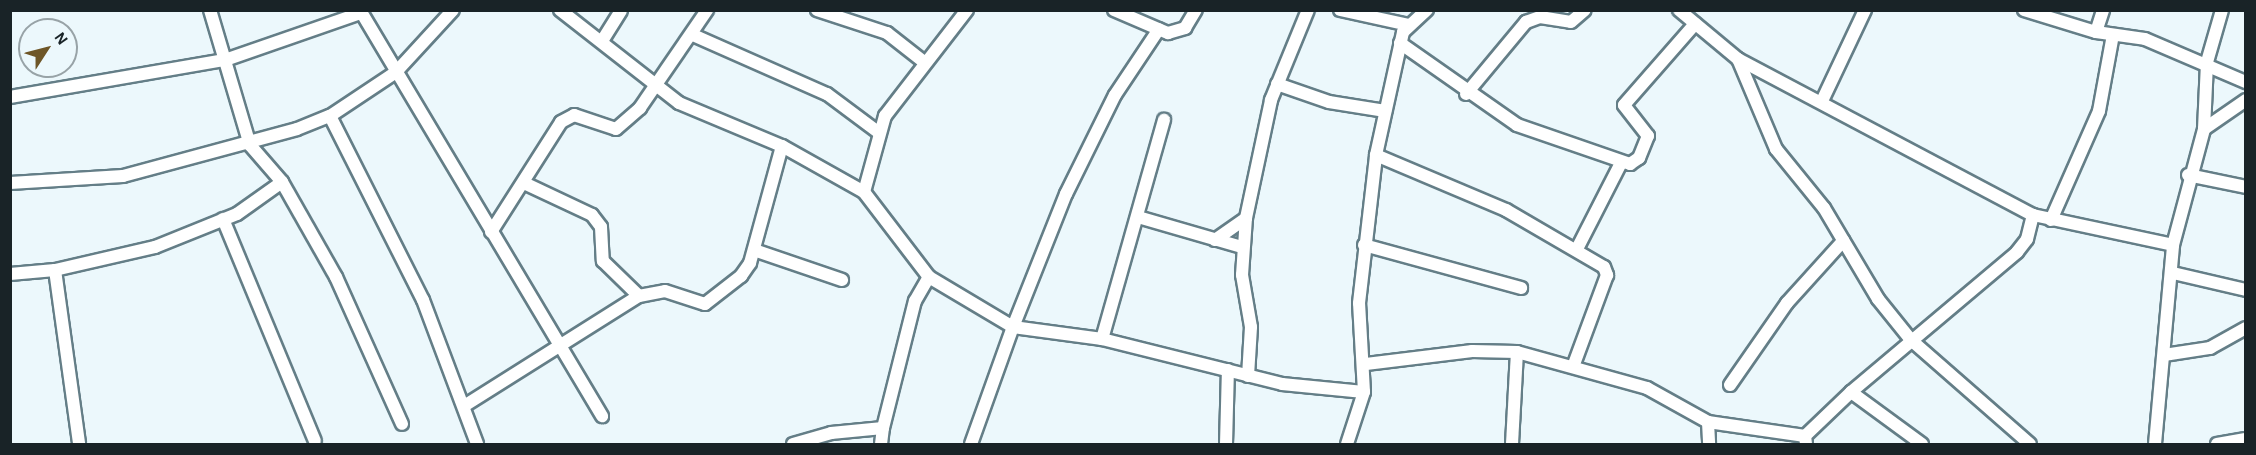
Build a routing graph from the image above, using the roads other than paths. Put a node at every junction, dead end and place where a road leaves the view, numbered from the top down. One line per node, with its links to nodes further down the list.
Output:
1 (210, 10): 29 (street)
2 (453, 10): 32 (street)
3 (560, 10): 26 (street)
4 (621, 10): 26 (street)
5 (707, 10): 25 (street)
6 (817, 10): 30 (street)
7 (967, 10): 30 (street)
8 (1114, 10): 22 (street)
9 (1196, 10): 22 (street)
10 (1308, 10): 34 (street)
11 (1340, 10): 21 (street)
12 (1427, 10): 21 (street)
13 (1585, 10): 36 (street)
14 (1679, 10): 20 (street)
15 (1865, 10): 39 (street)
16 (2024, 10): 23 (street)
17 (2103, 10): 23 (street)
18 (2222, 10): 31 (street)
19 (360, 12): 29 (street); 32 (street)
20 (1695, 24): 28 (street); 48 (street)
21 (1409, 25): 27 (street)
22 (1159, 29): 76 (street)
23 (2096, 32): 24 (street)
24 (2113, 35): 31 (street); 59 (street)
25 (693, 36): 35 (street); 44 (street)
26 (602, 41): 35 (street)
27 (1400, 44): 36 (street); 40 (street)
28 (1738, 59): 39 (street); 62 (street)
29 (225, 60): 37 (street); 45 (street)
30 (924, 62): 44 (street)
31 (2207, 62): 33 (street); 43 (street)
32 (396, 72): 41 (street); 60 (street)
33 (2246, 82)
34 (1277, 84): 40 (street); 57 (street)
35 (656, 86): 46 (street); 52 (street)
36 (1466, 94): 48 (street)
37 (10, 97)
38 (2246, 100): 43 (street)
39 (1822, 101): 55 (street)
40 (1385, 111): 47 (street)
41 (330, 116): 45 (street); 90 (street)
42 (1164, 120): 56 (street)
43 (2204, 129): 49 (street)
44 (878, 132): 54 (street)
45 (250, 145): 50 (street); 51 (street)
46 (782, 146): 54 (street); 67 (street)
47 (1376, 155): 63 (street); 66 (street)
48 (1621, 163): 66 (street)
49 (2188, 175): 53 (street); 64 (street)
50 (282, 182): 58 (street); 93 (street)
51 (10, 183)
52 (524, 183): 60 (street); 75 (street)
53 (2246, 187)
54 (864, 192): 71 (street)
55 (2033, 215): 59 (street); 79 (street)
56 (1138, 217): 61 (street); 78 (street)
57 (1246, 218): 61 (street); 65 (street)
58 (223, 219): 68 (street); 97 (street)
59 (2051, 220): 64 (street)
60 (491, 232): 80 (street)
61 (1215, 240): 65 (street)
62 (1843, 241): 79 (street); 87 (street)
63 (1364, 245): 73 (street); 83 (street)
64 (2173, 245): 69 (street)
65 (1242, 247): 86 (street)
66 (1578, 247): 84 (street)
67 (754, 250): 72 (street); 75 (street)
68 (55, 270): 70 (street); 98 (street)
69 (2172, 273): 74 (street); 82 (street)
70 (10, 274)
71 (929, 277): 76 (street); 94 (street)
72 (842, 280)
73 (1521, 288)
74 (2246, 290)
75 (639, 296): 80 (street)
76 (1013, 327): 78 (street); 102 (street)
77 (2246, 328): 82 (street)
78 (1102, 339): 85 (street)
79 (1911, 340): 89 (street); 108 (street)
80 (559, 348): 90 (street); 91 (street)
81 (1517, 352): 83 (street); 84 (street); 105 (street)
82 (2164, 356): 109 (street)
83 (1366, 364): 88 (street)
84 (1573, 367): 92 (street)
85 (1228, 370): 86 (street); 103 (street)
86 (1248, 376): 88 (street)
87 (1731, 385)
88 (1364, 392): 104 (street)
89 (1851, 392): 96 (street); 107 (street)
90 (464, 406): 99 (street)
91 (602, 416)
92 (1708, 422): 96 (street); 106 (street)
93 (402, 424)
94 (883, 428): 100 (street); 101 (street)
95 (2246, 439): 110 (street)
96 (1805, 440)
97 (315, 441)
98 (79, 444)
99 (477, 444)
100 (793, 444)
101 (881, 444)
102 (971, 444)
103 (1226, 444)
104 (1347, 444)
105 (1512, 444)
106 (1709, 444)
107 (1922, 444)
108 (2030, 444)
109 (2155, 444)
110 (2217, 444)

